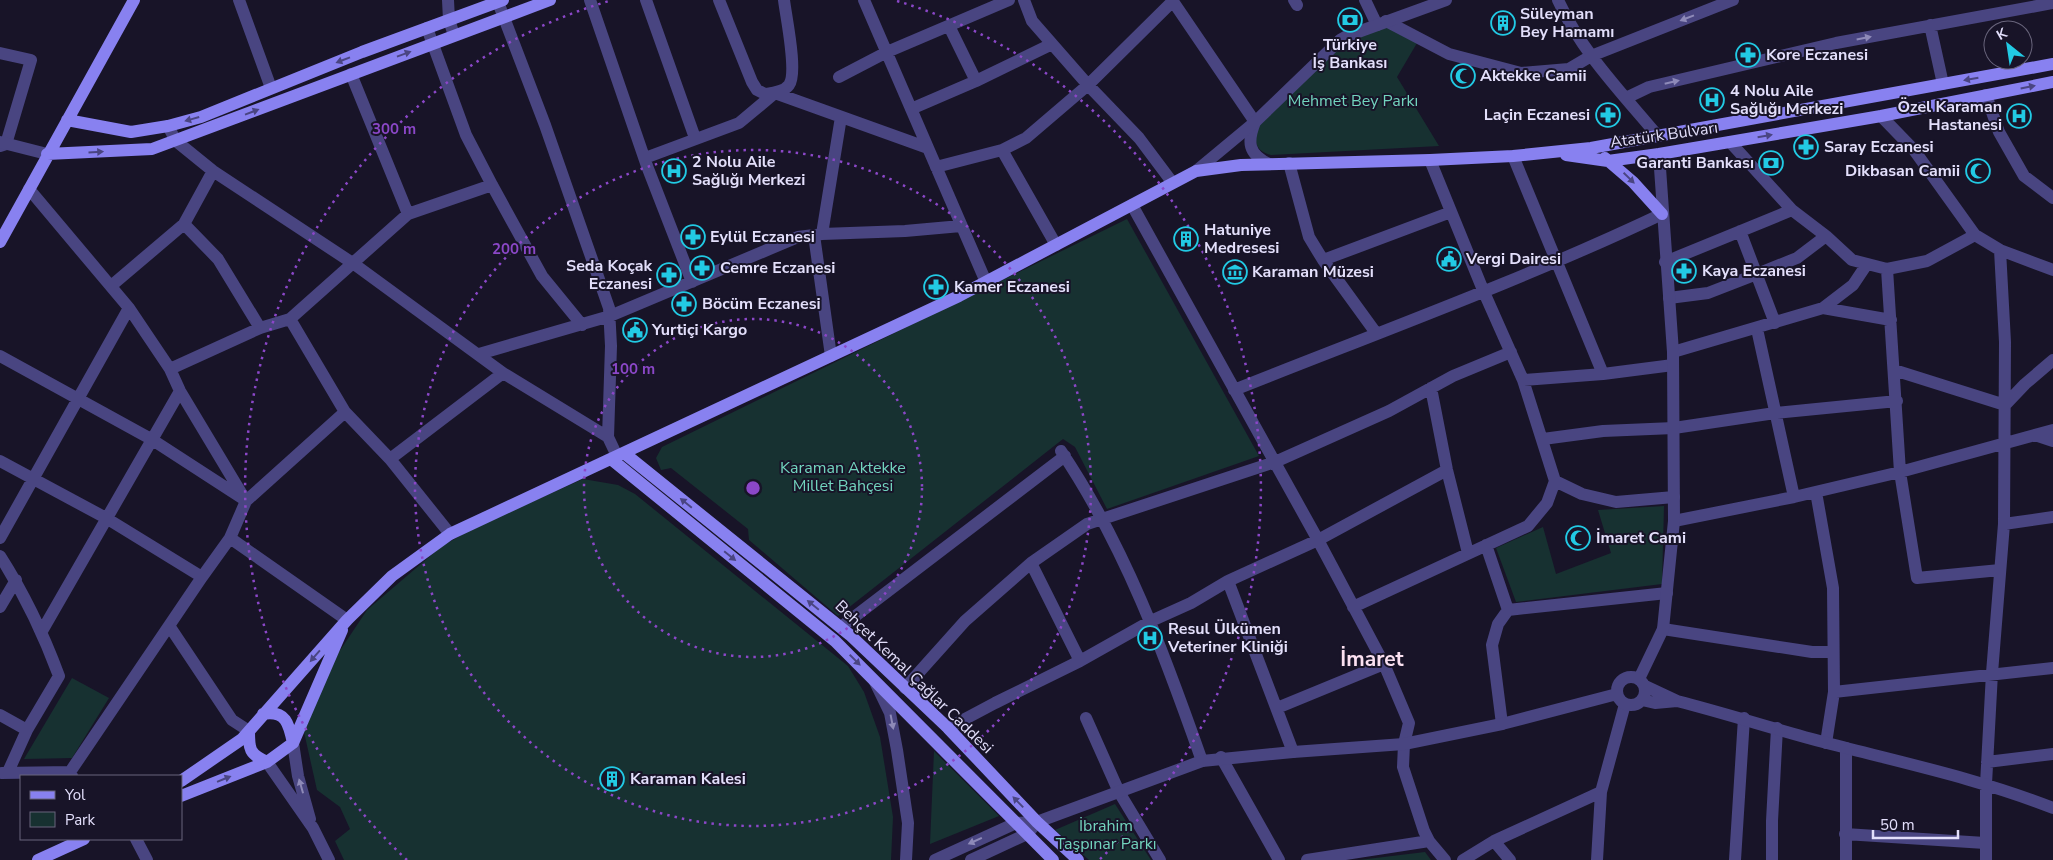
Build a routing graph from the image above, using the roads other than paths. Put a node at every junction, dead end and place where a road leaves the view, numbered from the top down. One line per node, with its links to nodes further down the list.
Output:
1 (240, 0): 38 (street)
2 (448, 0): 20 (street)
3 (550, 0): 19 (main road)
4 (590, 0): 60 (street)
5 (646, 0): 49 (street)
6 (719, 0): 39 (street)
7 (784, 0): 39 (street)
8 (864, 0): 28 (street)
9 (1009, 0): 23 (street)
10 (1025, 0): 27 (street)
11 (1365, 0): 21 (street)
12 (1446, 0): 21 (street)
13 (1558, 0): 30 (street)
14 (1733, 0): 30 (street, one-way to 30)
15 (133, 1): 45 (main road)
16 (500, 1): 19 (street); 20 (main road)
17 (1172, 1): 37 (street); 46 (street)
18 (2053, 4): 22 (street)
19 (504, 17): 25 (main road); 101 (street)
20 (449, 20): 24 (main road); 25 (street)
21 (1382, 23): 30 (street); 46 (street)
22 (1930, 25): 36 (street); 41 (street, one-way to 22)
23 (949, 26): 28 (street); 34 (street)
24 (427, 28): 26 (street); 38 (main road, one-way to 38)
25 (454, 35): 26 (main road)
26 (433, 44): 32 (main road, one-way to 26); 69 (street)
27 (1052, 44): 34 (street); 37 (street)
28 (887, 52): 33 (street); 42 (street)
29 (0, 53): 52 (street)
30 (1591, 56): 41 (street)
31 (2053, 64): 36 (main road, Atatürk Bulvarı, one-way to 36)
32 (351, 74): 50 (main road, one-way to 32); 75 (street)
33 (839, 77)
34 (976, 81): 42 (street)
35 (2053, 82): 40 (main road, Atatürk Bulvarı, one-way to 35)
36 (1944, 84): 48 (main road, Atatürk Bulvarı)
37 (1088, 86): 55 (street); 68 (street)
38 (271, 88): 47 (main road, one-way to 47)
39 (775, 92): 44 (street); 49 (street)
40 (1986, 95): 43 (main road, Atatürk Bulvarı); 71 (street)
41 (1626, 98): 48 (street)
42 (911, 108): 53 (street)
43 (1881, 116): 51 (main road, Atatürk Bulvarı, one-way to 43); 81 (street)
44 (842, 118): 53 (street); 80 (street)
45 (67, 120): 47 (main road); 57 (main road)
46 (1255, 122): 64 (street); 66 (street)
47 (168, 126): 50 (street)
48 (1657, 135): 54 (main road, Atatürk Bulvarı); 58 (main road)
49 (695, 138): 60 (street)
50 (176, 141): 57 (main road, one-way to 50); 67 (street)
51 (1730, 142): 58 (main road, Atatürk Bulvarı); 73 (street)
52 (2, 144): 57 (street)
53 (928, 148): 65 (street)
54 (1591, 148): 56 (main road, Atatürk Bulvarı); 62 (main road)
55 (1002, 150): 65 (street); 84 (street)
56 (1544, 152): 59 (main road); 62 (main road, Atatürk Bulvarı)
57 (47, 154): 70 (main road)
58 (1659, 154): 62 (main road, Atatürk Bulvarı); 76 (street)
59 (1513, 156): 61 (main road); 87 (street)
60 (644, 158): 94 (street)
61 (1430, 160): 63 (main road); 74 (street)
62 (1608, 160): 76 (main road, one-way to 76)
63 (1289, 163): 64 (main road); 86 (street)
64 (1269, 164): 66 (main road)
65 (936, 167): 78 (street)
66 (1196, 170): 68 (main road)
67 (213, 171): 77 (street); 89 (street)
68 (1172, 182): 72 (main road)
69 (492, 185): 75 (street); 105 (street)
70 (28, 189): 83 (main road); 96 (street)
71 (2053, 198)
72 (1132, 205): 84 (main road); 121 (street)
73 (1792, 210): 79 (street); 82 (street)
74 (1450, 212): 86 (street); 97 (street)
75 (408, 214): 89 (street)
76 (1662, 214): 87 (street); 88 (street)
77 (184, 224): 96 (street); 106 (street)
78 (961, 226): 80 (street); 95 (street)
79 (1740, 231): 88 (street); 93 (street)
80 (818, 234): 94 (street); 111 (street)
81 (1975, 235): 85 (street); 91 (street)
82 (1826, 236): 90 (street); 93 (street)
83 (0, 242)
84 (1056, 245): 95 (main road)
85 (2000, 250): 92 (street); 125 (street)
86 (1323, 260): 108 (street)
87 (1557, 260): 97 (street); 118 (street)
88 (1666, 262): 98 (street)
89 (354, 264): 102 (street); 110 (street)
90 (1867, 264): 91 (street); 100 (street)
91 (1887, 269): 103 (street)
92 (2053, 270)
93 (1757, 274): 98 (street); 104 (street)
94 (692, 282): 101 (street)
95 (986, 282): 111 (main road)
96 (111, 286): 99 (street)
97 (1483, 290): 108 (street); 109 (street)
98 (1669, 298): 113 (street)
99 (129, 308): 115 (street); 123 (street)
100 (1823, 308): 103 (street); 104 (street)
101 (610, 316): 105 (street); 131 (street)
102 (290, 318): 106 (street); 126 (street)
103 (1891, 320): 116 (street)
104 (1775, 323): 107 (street)
105 (582, 325): 110 (street)
106 (260, 328): 115 (street)
107 (1757, 329): 113 (street); 127 (street)
108 (1376, 333): 121 (street)
109 (1511, 352): 119 (street); 120 (street)
110 (479, 354): 117 (street)
111 (831, 356): 136 (main road)
112 (1, 358): 123 (street)
113 (1673, 358): 118 (street); 128 (street)
114 (2053, 360): 125 (street)
115 (170, 369): 122 (street)
116 (1894, 370): 124 (street); 125 (street)
117 (503, 373): 131 (street); 137 (street)
118 (1603, 374): 119 (street)
119 (1523, 380): 133 (street)
120 (1431, 388): 139 (street); 140 (street)
121 (1234, 390): 139 (street)
122 (180, 391): 132 (street); 147 (street)
123 (78, 399): 132 (street); 142 (street)
124 (1897, 401): 127 (street); 141 (street)
125 (2005, 405): 135 (street)
126 (345, 412): 137 (street); 147 (street)
127 (1775, 412): 128 (street); 146 (street)
128 (1674, 428): 133 (street); 145 (street)
129 (2053, 430): 130 (street)
130 (2036, 435): 134 (street); 135 (street)
131 (608, 437): 136 (street)
132 (152, 439): 147 (street); 149 (street)
133 (1543, 439): 143 (street)
134 (2053, 441)
135 (2005, 444): 141 (street); 152 (street)
136 (617, 456): 153 (main road); 172 (main road, Behçet Kemal Çağlar Caddesi, one-way to 136); 180 (main road, Behçet Kemal Çağlar Caddesi, one-way to 180)
137 (390, 460): 153 (street)
138 (0, 461): 142 (street)
139 (1275, 462): 150 (street); 156 (street)
140 (1447, 470): 156 (street); 158 (street)
141 (1900, 472): 144 (street); 161 (street)
142 (32, 479): 149 (street); 154 (street)
143 (1556, 481): 145 (street); 157 (street)
144 (1816, 492): 146 (street); 175 (street)
145 (1674, 497): 151 (street)
146 (1794, 497): 151 (street)
147 (246, 501): 155 (street)
148 (2053, 517): 152 (street)
149 (106, 518): 162 (street); 174 (street)
150 (1102, 520): 160 (street); 170 (street); 172 (street)
151 (1674, 521): 165 (street)
152 (2004, 524): 161 (street)
153 (450, 534): 169 (main road)
154 (0, 538)
155 (230, 538): 162 (street); 169 (street)
156 (1318, 540): 164 (street); 166 (street)
157 (1486, 544): 158 (street); 168 (street)
158 (1468, 553): 166 (street)
159 (0, 556): 163 (street)
160 (1031, 563): 176 (street); 182 (street)
161 (2000, 570): 179 (street)
162 (202, 577): 171 (street)
163 (16, 580): 167 (street); 174 (street)
164 (1228, 581): 170 (street); 188 (street)
165 (1667, 593): 168 (street); 173 (street)
166 (1353, 606): 177 (street)
167 (0, 608)
168 (1508, 610): 193 (street)
169 (347, 620): 189 (main road, one-way to 189); 198 (main road)
170 (1151, 621): 176 (street); 205 (street)
171 (170, 627): 197 (street); 209 (street)
172 (841, 628): 182 (main road, Behçet Kemal Çağlar Caddesi)
173 (1663, 629): 175 (street); 181 (street)
174 (42, 631): 196 (street)
175 (1833, 652): 183 (street)
176 (1080, 661): 194 (street)
177 (1384, 664): 188 (street); 200 (street)
178 (2053, 668): 179 (street)
179 (1992, 673): 183 (street); 207 (street)
180 (873, 678): 217 (main road, Behçet Kemal Çağlar Caddesi); 229 (street, one-way to 229)
181 (1642, 682): 184 (street); 185 (street); 186 (street)
182 (905, 688): 194 (main road, Behçet Kemal Çağlar Caddesi)
183 (1834, 692): 199 (street)
184 (1617, 694): 187 (street); 193 (street)
185 (1642, 700): 186 (street); 187 (street)
186 (1677, 701): 192 (street)
187 (1626, 704): 213 (street)
188 (1277, 708): 202 (street)
189 (263, 714): 197 (main road); 198 (main road)
190 (0, 715): 196 (street)
191 (1086, 718): 212 (street)
192 (1744, 718): 195 (street); 241 (street)
193 (1502, 724): 200 (street)
194 (948, 728): 216 (main road, Behçet Kemal Çağlar Caddesi, one-way to 194)
195 (1777, 728): 199 (street); 242 (street)
196 (27, 730): 208 (street)
197 (249, 731): 206 (main road); 210 (main road)
198 (292, 743): 206 (main road); 218 (street, one-way to 198)
199 (1826, 743): 201 (street)
200 (1404, 744): 202 (street); 223 (street)
201 (1846, 748): 211 (street); 220 (street)
202 (1292, 752): 204 (street)
203 (2053, 754): 207 (street)
204 (1221, 758): 205 (street); 235 (street)
205 (1202, 760): 212 (street)
206 (267, 762): 214 (main road, one-way to 206); 218 (street)
207 (1987, 762): 211 (street)
208 (4, 773): 209 (street)
209 (72, 774)
210 (182, 779)
211 (1986, 784): 215 (street); 225 (street)
212 (1119, 792): 216 (street); 234 (street)
213 (1601, 792): 224 (street); 240 (street)
214 (182, 796)
215 (2053, 808)
216 (1037, 822): 217 (street); 219 (street); 233 (main road, Behçet Kemal Çağlar Caddesi)
217 (1016, 823): 219 (main road, Behçet Kemal Çağlar Caddesi); 230 (street, one-way to 230)
218 (313, 828): 228 (street)
219 (1026, 834): 231 (street); 232 (main road, Behçet Kemal Çağlar Caddesi)
220 (1845, 834): 225 (street); 243 (street)
221 (82, 840): 226 (main road)
222 (137, 840): 227 (street)
223 (1429, 841): 236 (street); 237 (street)
224 (1494, 841): 238 (street); 239 (street)
225 (1985, 842): 244 (street)
226 (38, 860)
227 (147, 860)
228 (329, 860)
229 (906, 860)
230 (935, 860)
231 (971, 860)
232 (1053, 860)
233 (1078, 860)
234 (1160, 860)
235 (1279, 860)
236 (1307, 860)
237 (1445, 860)
238 (1463, 860)
239 (1510, 860)
240 (1597, 860)
241 (1735, 860)
242 (1772, 860)
243 (1846, 860)
244 (1986, 860)

